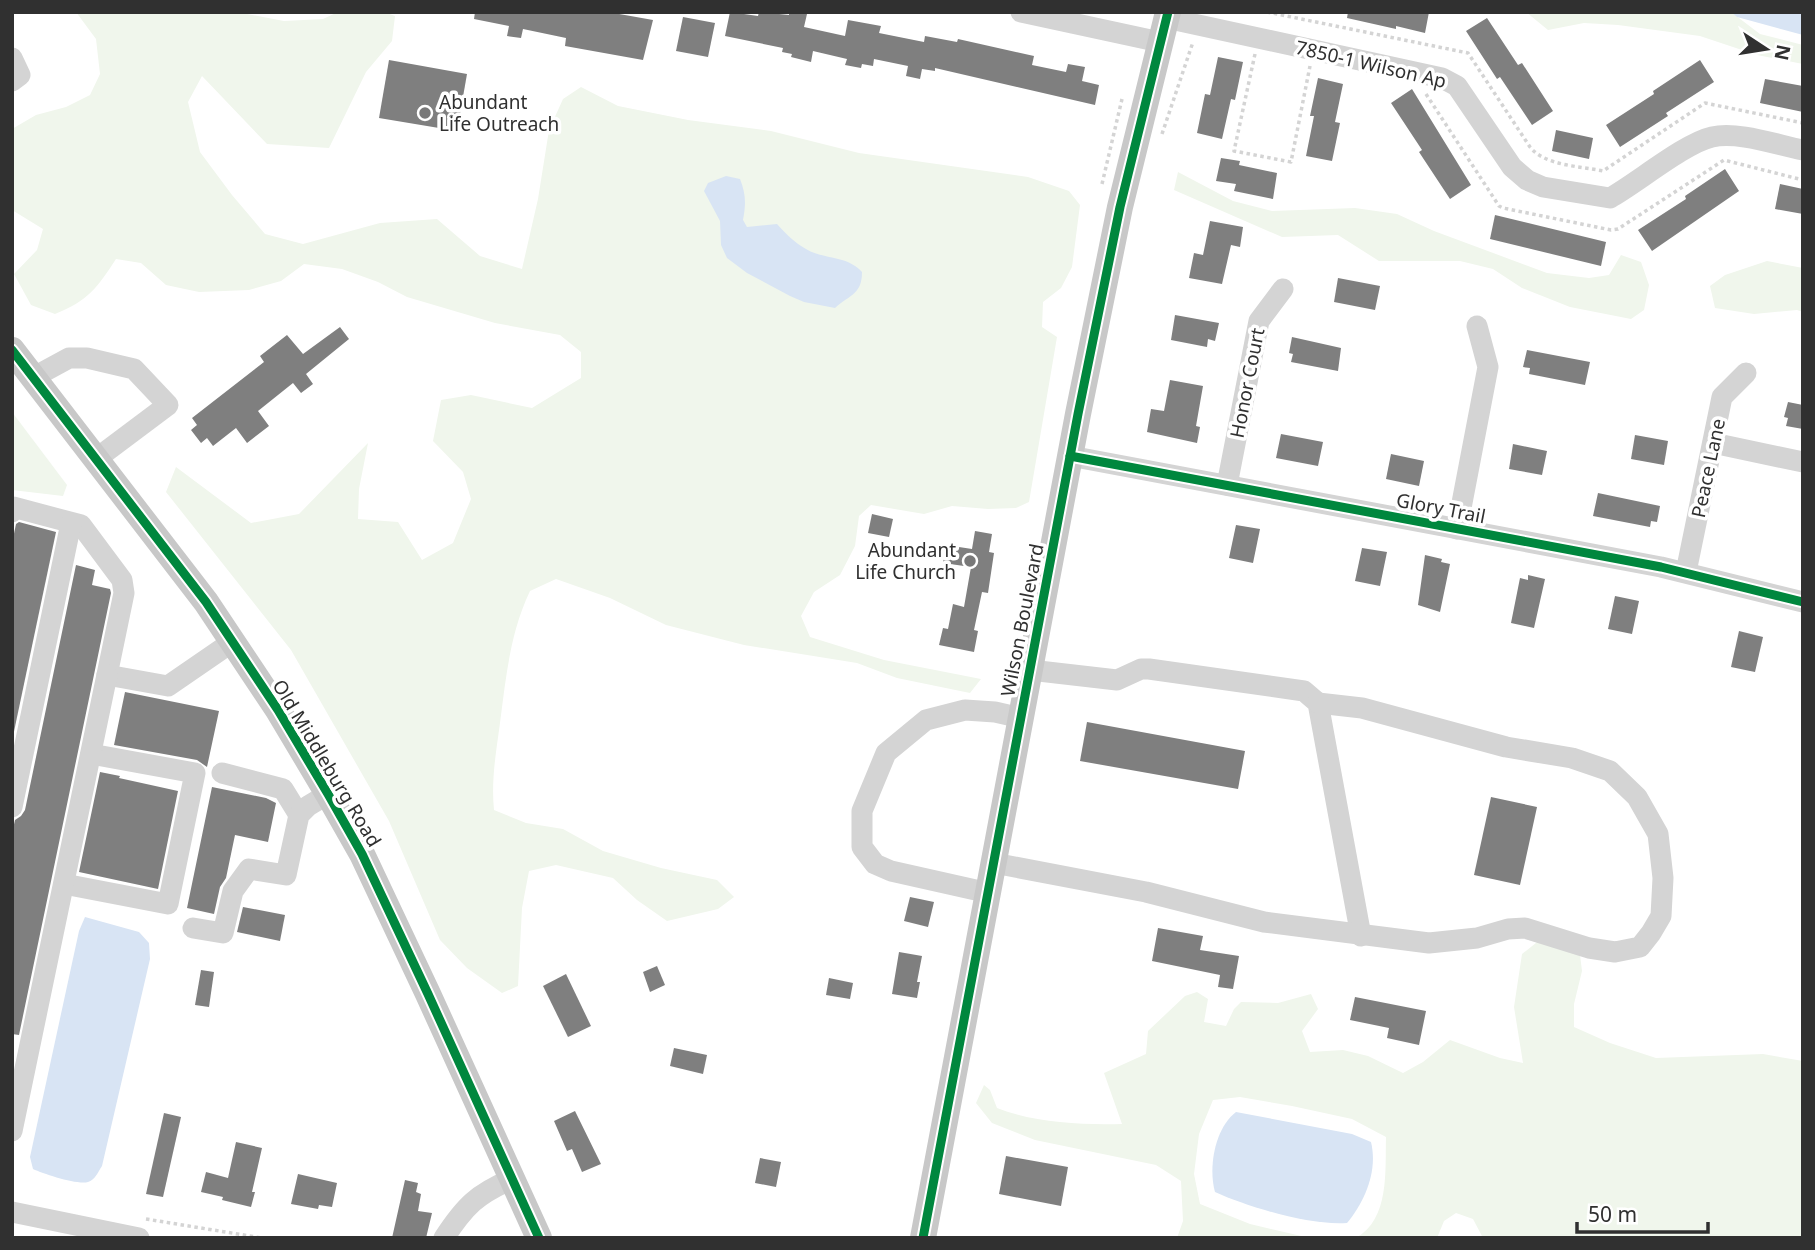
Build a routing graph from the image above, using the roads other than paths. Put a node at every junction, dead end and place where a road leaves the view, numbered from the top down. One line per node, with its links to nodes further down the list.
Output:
1 (1021, 12): 2 (street, 7850-1 Wilson Ap)
2 (1165, 24): 5 (street, 7850-1 Wilson Ap); 12 (main road, Wilson Boulevard)
3 (12, 58): 4 (street)
4 (12, 81)
5 (1803, 150)
6 (1283, 289): 15 (street, Honor Court)
7 (1477, 326): 18 (street)
8 (12, 349): 10 (main road, Old Middleburg Road)
9 (1746, 373): 11 (street, Peace Lane)
10 (34, 377): 13 (main road, Old Middleburg Road); 13 (street)
11 (1713, 443): 14 (street); 19 (street, Peace Lane)
12 (1070, 456): 15 (street, Glory Trail); 22 (main road, Wilson Boulevard)
13 (96, 459): 21 (main road, Old Middleburg Road)
14 (1803, 462)
15 (1227, 485): 18 (street, Glory Trail)
16 (12, 512): 17 (street)
17 (71, 523): 23 (street); 29 (street)
18 (1457, 528): 19 (street, Glory Trail)
19 (1686, 572): 20 (street, Glory Trail)
20 (1803, 602)
21 (232, 642): 23 (street); 28 (main road, Old Middleburg Road)
22 (1030, 670): 24 (street); 25 (main road, Wilson Boulevard)
23 (107, 675): 26 (street)
24 (1318, 703): 35 (street); 35 (street)
25 (1021, 718): 31 (main road, Wilson Boulevard); 33 (street)
26 (91, 754): 32 (street); 32 (street)
27 (222, 773): 30 (street)
28 (328, 794): 30 (street); 37 (main road, Old Middleburg Road)
29 (12, 807)
30 (299, 815): 34 (street)
31 (994, 863): 33 (main road, Wilson Boulevard); 35 (street)
32 (64, 884): 36 (street)
33 (989, 893): 42 (main road, Wilson Boulevard)
34 (193, 928)
35 (1362, 936)
36 (12, 1131)
37 (512, 1180): 40 (street); 41 (main road, Old Middleburg Road)
38 (12, 1212): 39 (street)
39 (139, 1238)
40 (443, 1238)
41 (539, 1238)
42 (923, 1238)

